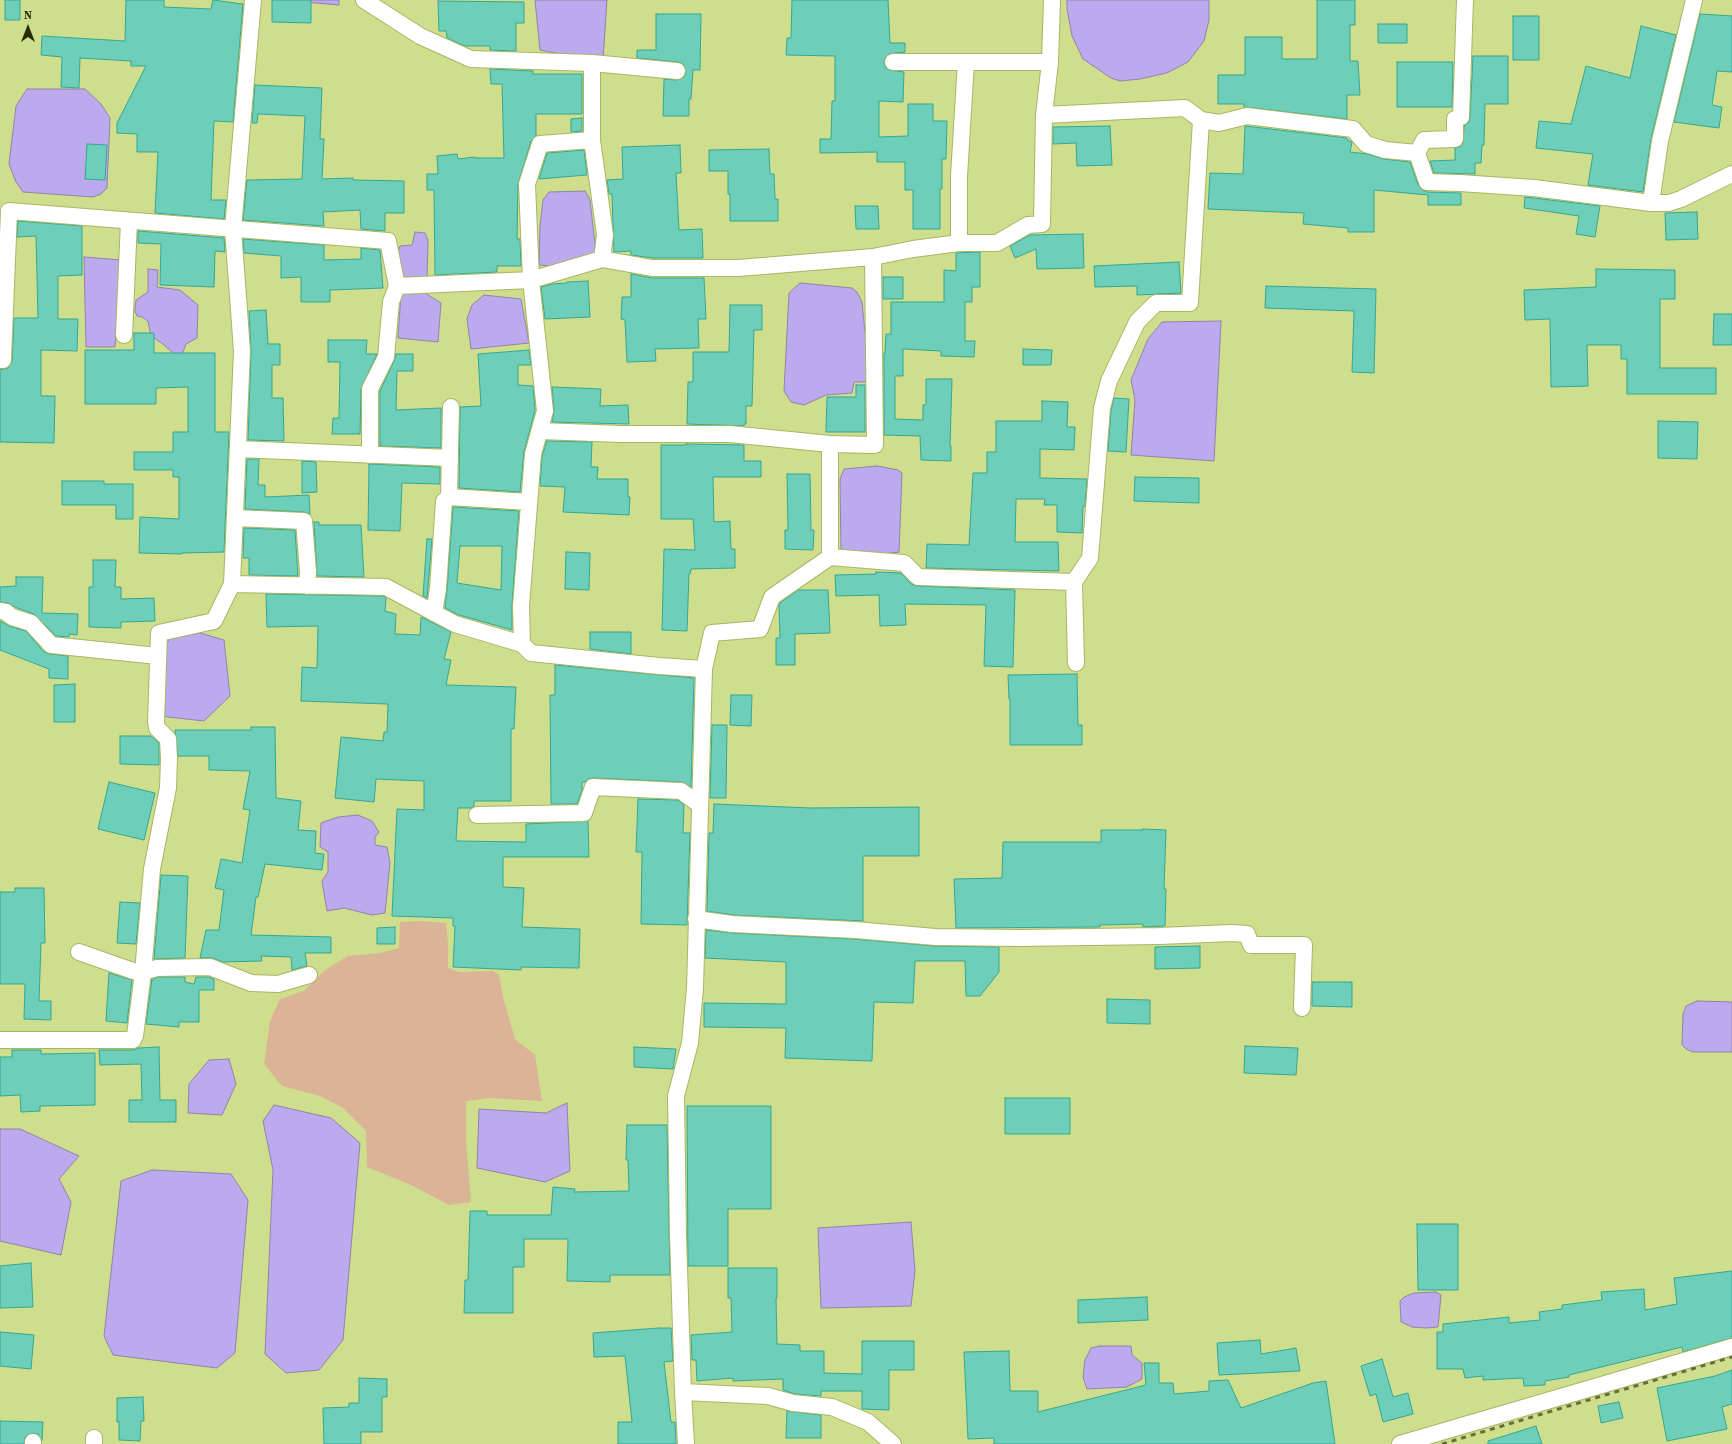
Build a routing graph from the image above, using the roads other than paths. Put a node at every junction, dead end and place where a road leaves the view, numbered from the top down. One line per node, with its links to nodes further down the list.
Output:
1 (253, 0): 18 (street)
2 (364, 0): 9 (street)
3 (1052, 0): 8 (street)
4 (1465, 0): 14 (street)
5 (1694, 0): 16 (street)
6 (893, 62): 7 (street)
7 (966, 62): 8 (street); 19 (street)
8 (1050, 62): 11 (street)
9 (592, 63): 10 (street); 13 (street)
10 (677, 70)
11 (1044, 115): 12 (street); 19 (street)
12 (1201, 120): 14 (street); 36 (street)
13 (592, 140): 21 (street); 22 (street)
14 (1417, 153): 16 (street)
15 (1732, 174): 16 (street)
16 (1651, 203)
17 (129, 222): 18 (street); 24 (street); 25 (street)
18 (234, 229): 23 (street); 29 (street)
19 (959, 243): 20 (street)
20 (873, 257): 21 (street); 28 (street)
21 (602, 259): 22 (street)
22 (531, 280): 23 (street); 27 (street)
23 (397, 286): 30 (street)
24 (124, 335)
25 (0, 360)
26 (452, 407): 31 (street)
27 (540, 431): 28 (street); 33 (street)
28 (830, 444): 35 (street)
29 (238, 449): 30 (street); 34 (street)
30 (370, 455): 31 (street)
31 (450, 458): 32 (street)
32 (449, 496): 33 (street); 40 (street)
33 (529, 502): 41 (street)
34 (235, 518): 37 (street); 38 (street)
35 (830, 557): 36 (street); 44 (street)
36 (1074, 582): 43 (street)
37 (232, 584): 38 (street); 42 (street)
38 (307, 586): 40 (street)
39 (0, 611): 42 (street)
40 (434, 613): 41 (street)
41 (522, 644): 44 (street)
42 (158, 656): 49 (street)
43 (1076, 664)
44 (704, 669): 45 (street)
45 (700, 806): 46 (street); 47 (street)
46 (477, 815)
47 (696, 919): 51 (street); 54 (street)
48 (79, 952): 49 (street)
49 (143, 972): 50 (street); 52 (street)
50 (309, 975)
51 (1302, 1008)
52 (0, 1040)
53 (1732, 1347): 57 (street)
54 (683, 1392): 55 (street); 56 (street)
55 (686, 1444)
56 (893, 1444)
57 (1400, 1444)

